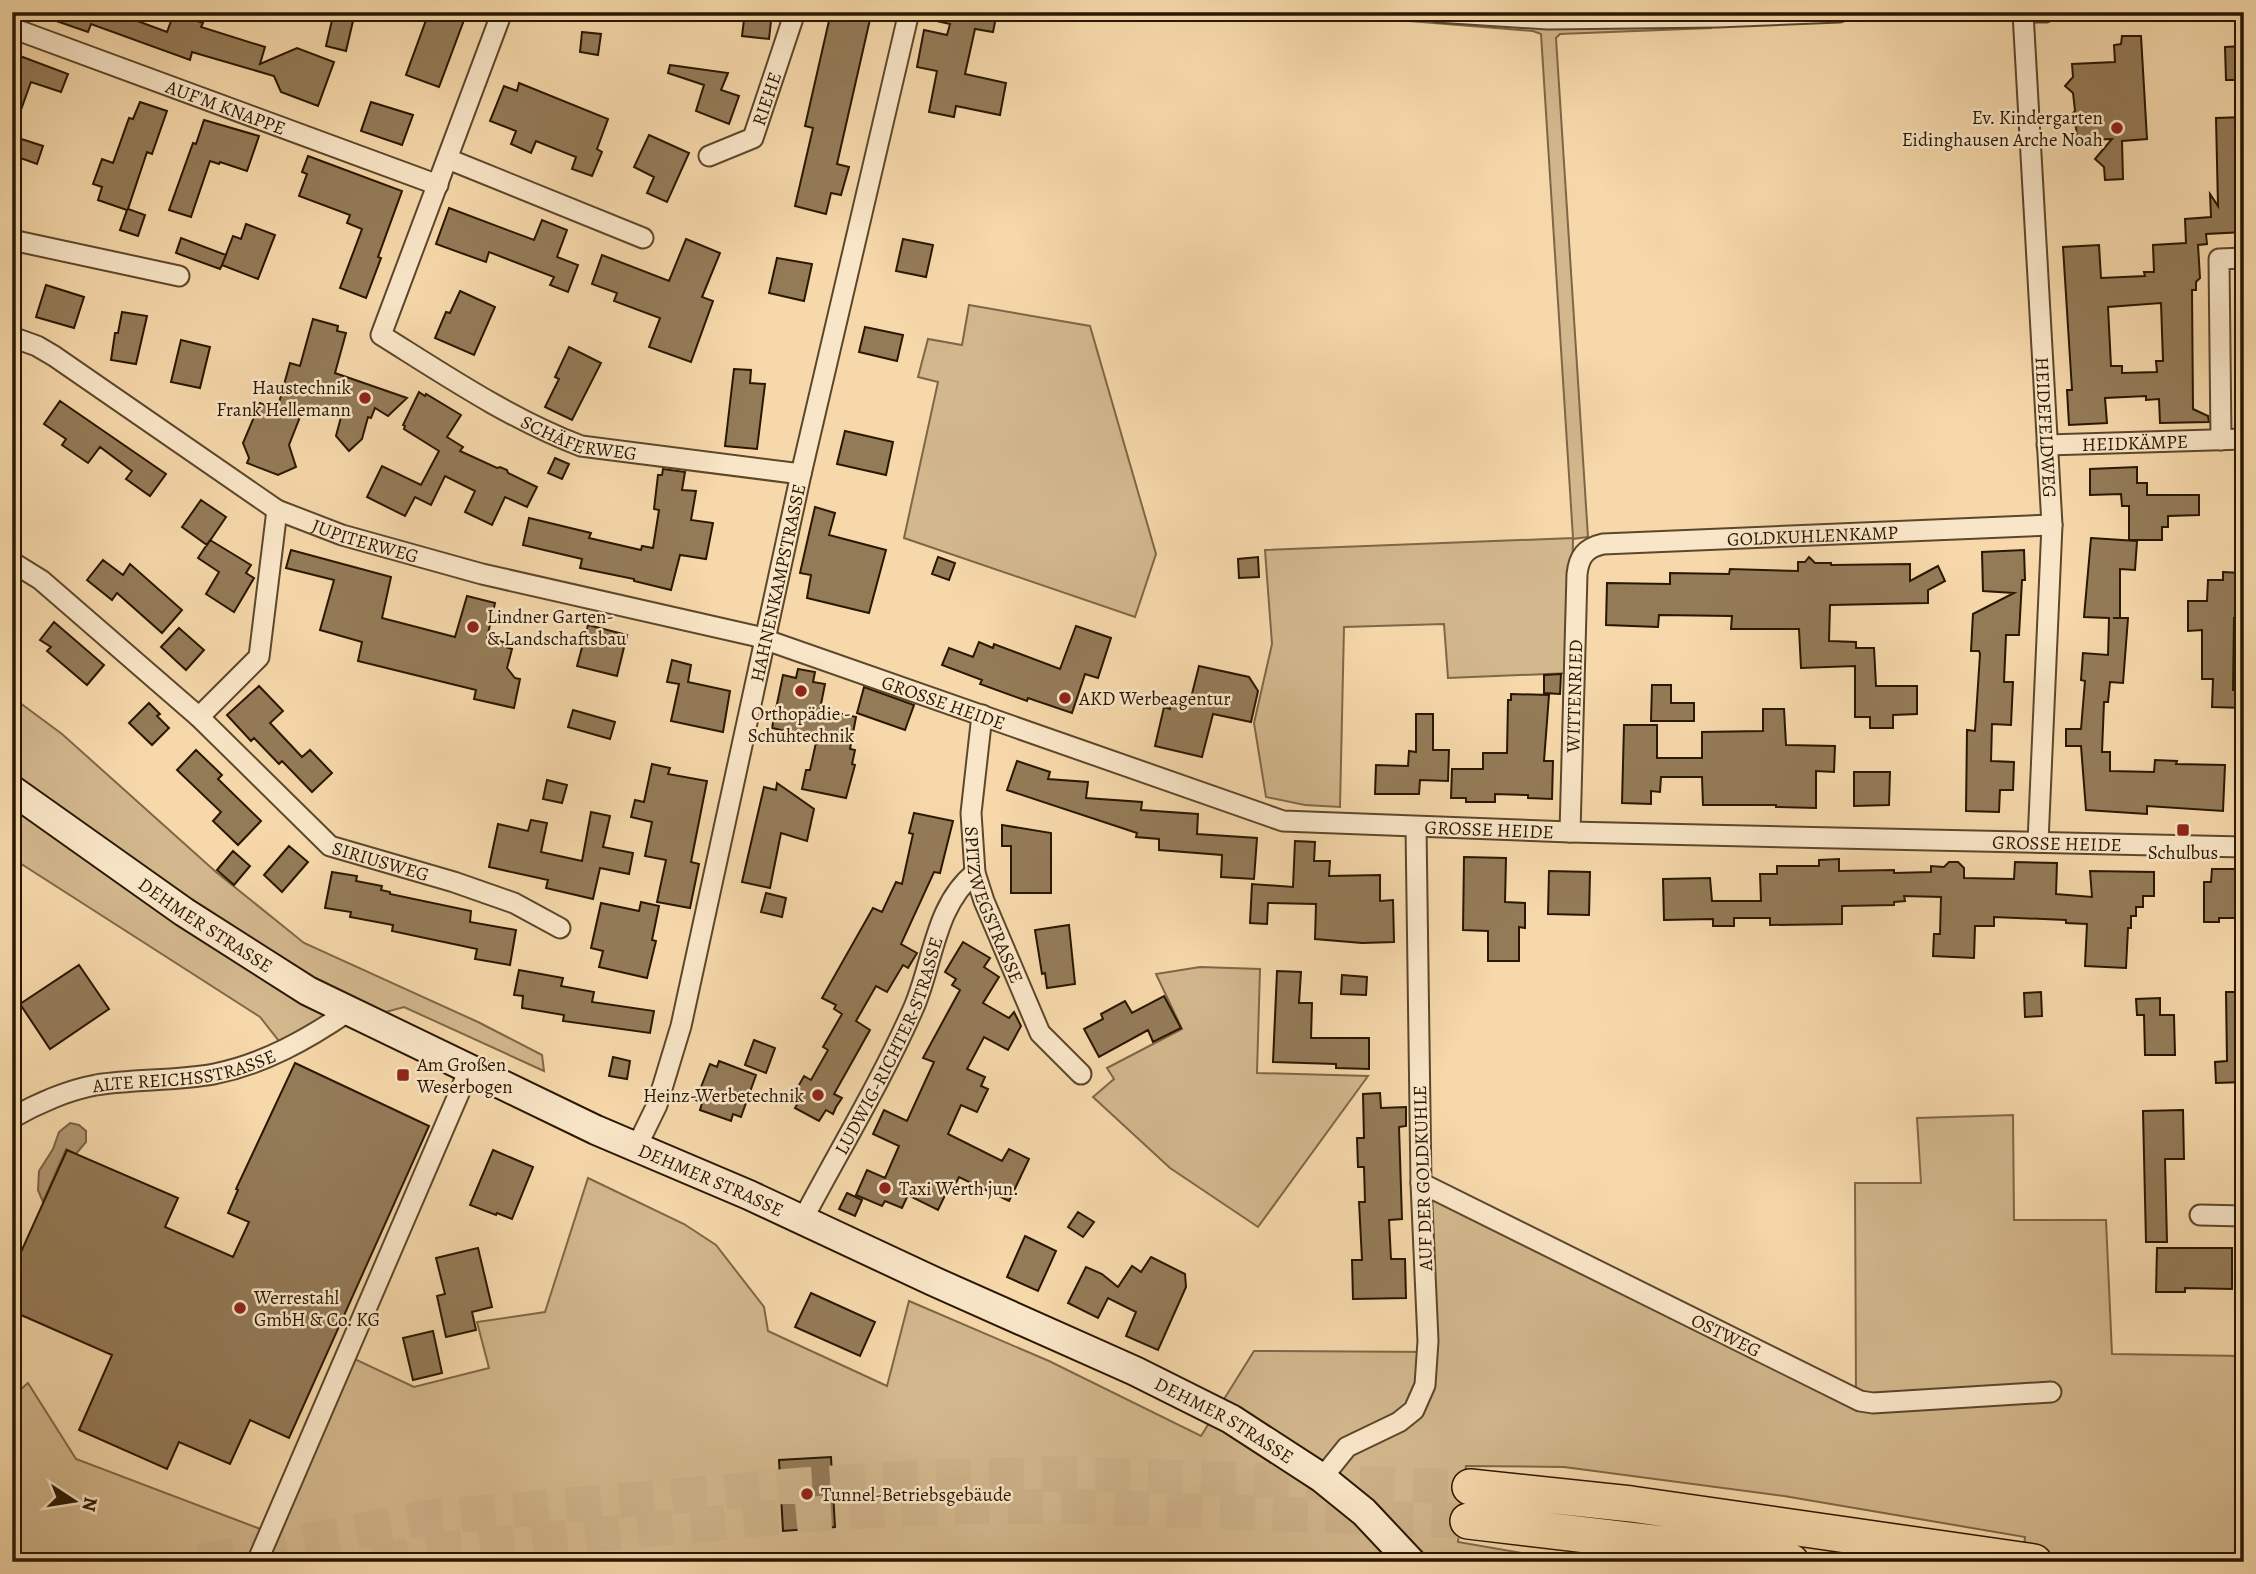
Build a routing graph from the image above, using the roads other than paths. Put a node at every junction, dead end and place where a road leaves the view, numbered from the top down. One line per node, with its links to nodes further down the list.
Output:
1 (502, 12): 11 (street)
2 (795, 12): 10 (street, RIEHE)
3 (909, 12): 21 (street, HAHNENKAMPSTRASSE)
4 (1439, 12): 8 (street)
5 (1839, 12): 8 (street)
6 (2045, 12): 7 (street)
7 (2021, 13): 20 (street, HEIDEFELDWEG)
8 (1717, 15)
9 (12, 28): 12 (street, AUF'M KNAPPE)
10 (709, 156)
11 (448, 159): 12 (street); 13 (street)
12 (438, 185): 21 (street, SCHÄFERWEG)
13 (643, 238)
14 (12, 240): 16 (street)
15 (2244, 258): 19 (street)
16 (179, 276)
17 (12, 337): 22 (street, JUPITERWEG)
18 (2244, 439): 19 (street, HEIDKÄMPE)
19 (2221, 440): 20 (street, HEIDKÄMPE)
20 (2047, 445): 23 (street, HEIDEFELDWEG)
21 (801, 474): 26 (street, HAHNENKAMPSTRASSE)
22 (277, 510): 26 (street, JUPITERWEG); 28 (street)
23 (2053, 525): 24 (street, GOLDKUHLENKAMP); 32 (street, HEIDEFELDWEG)
24 (1579, 558): 31 (street, WITTENRIED)
25 (12, 562): 28 (street, SIRIUSWEG)
26 (765, 640): 27 (street, GROSSE HEIDE); 40 (street, HAHNENKAMPSTRASSE)
27 (982, 715): 30 (street, GROSSE HEIDE); 34 (street, SPITZWEGSTRASSE)
28 (199, 717): 35 (street, SIRIUSWEG)
29 (12, 790): 36 (street, DEHMER STRASSE)
30 (1416, 827): 31 (street, GROSSE HEIDE); 41 (street, AUF DER GOLDKUHLE)
31 (1570, 832): 32 (street, GROSSE HEIDE)
32 (2038, 842): 33 (street, GROSSE HEIDE)
33 (2244, 846)
34 (975, 873): 38 (street, SPITZWEGSTRASSE); 44 (street, LUDWIG-RICHTER-STRASSE)
35 (560, 928)
36 (349, 1011): 37 (street, DEHMER STRASSE); 39 (street, ALTE REICHSSTRASSE)
37 (469, 1070): 40 (street, DEHMER STRASSE); 47 (street)
38 (1081, 1074)
39 (12, 1118)
40 (636, 1148): 44 (street, DEHMER STRASSE)
41 (1421, 1183): 45 (street, OSTWEG); 46 (street, AUF DER GOLDKUHLE)
42 (2200, 1215): 43 (street)
43 (2244, 1216)
44 (803, 1219): 46 (street, DEHMER STRASSE)
45 (2051, 1392)
46 (1322, 1478): 48 (street, DEHMER STRASSE)
47 (257, 1562)
48 (1411, 1562)
49 (1791, 1562): 50 (highway)
50 (2034, 1562)

